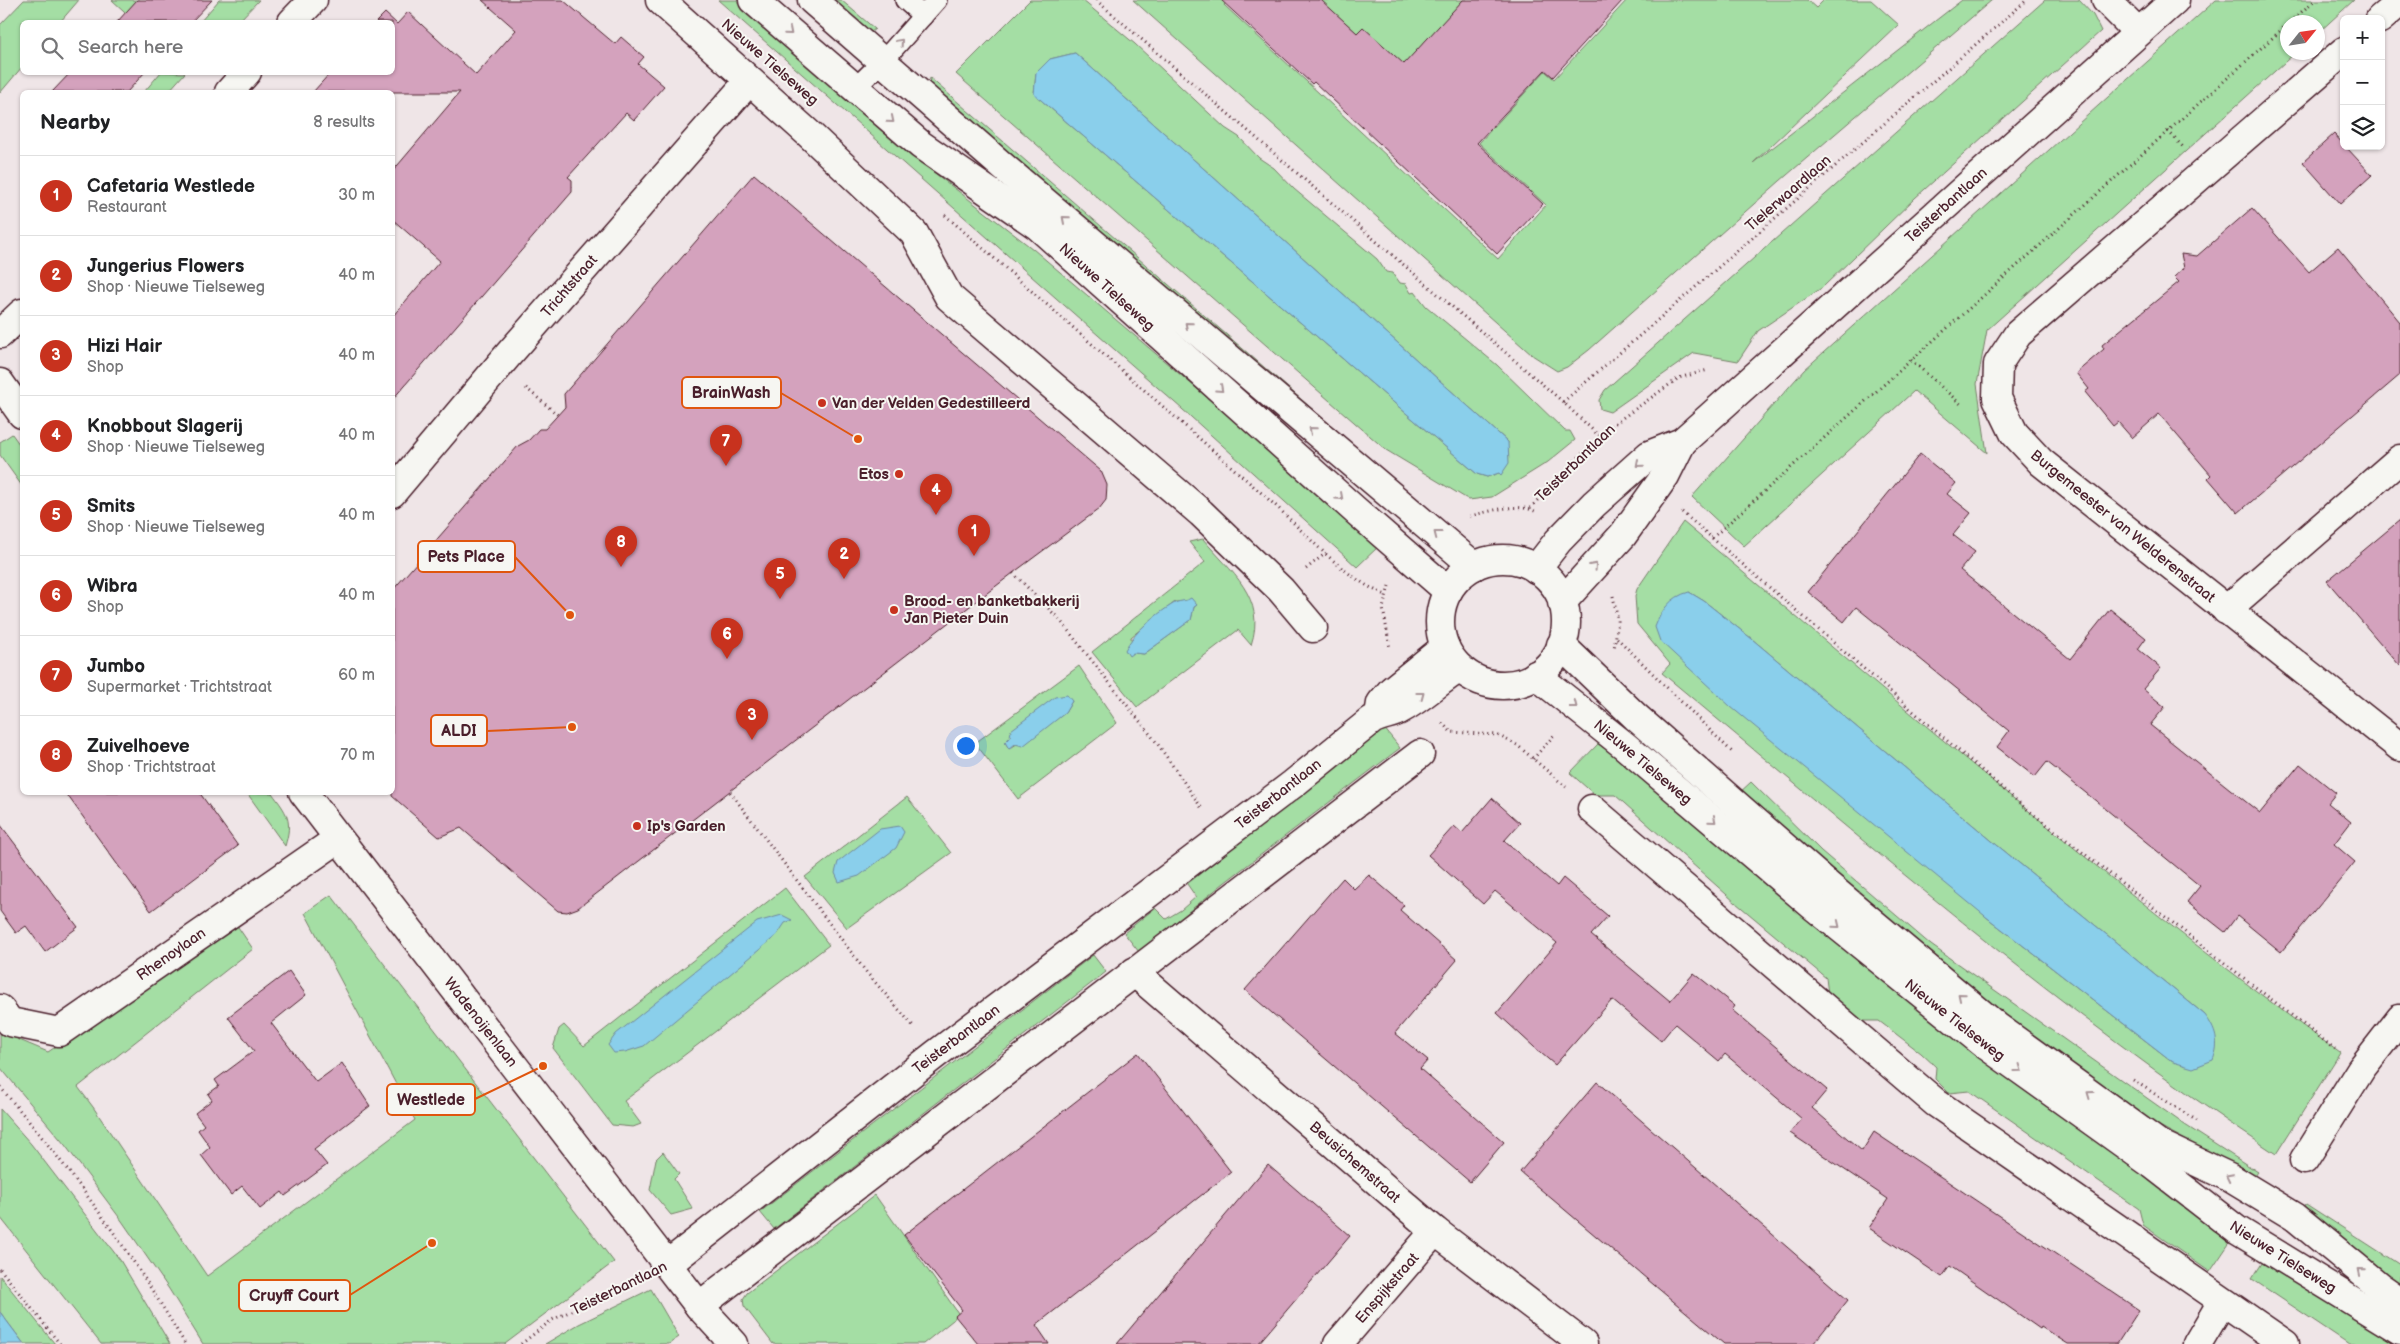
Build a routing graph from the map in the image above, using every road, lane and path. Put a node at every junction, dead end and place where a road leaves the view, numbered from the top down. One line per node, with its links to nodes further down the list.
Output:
1 (313, 0): 16 (street)
2 (660, 0): 22 (street, Nieuwe Tielseweg)
3 (753, 0): 23 (street, Nieuwe Tielseweg, one-way to 23)
4 (812, 0): 20 (street, Nieuwe Tielseweg)
5 (905, 0): 15 (lane)
6 (937, 0): 15 (lane)
7 (1096, 0): 31 (path)
8 (2027, 0): 31 (path, Tielerwaardlaan)
9 (2106, 0): 17 (street)
10 (2175, 0): 17 (street, Teisterbantlaan)
11 (2315, 0): 13 (path)
12 (2400, 2): 14 (street)
13 (2299, 15)
14 (2385, 15)
15 (923, 16): 20 (lane, one-way to 15)
16 (294, 20)
17 (2138, 32): 29 (street, Teisterbantlaan)
18 (2280, 32): 40 (path)
19 (2340, 54): 47 (street, Burgemeester van Welderenstraat)
20 (882, 62): 23 (lane); 41 (street, Nieuwe Tielseweg, one-way to 20)
21 (244, 75): 24 (street)
22 (749, 81): 28 (street, Trichtstraat); 48 (street, Nieuwe Tielseweg)
23 (854, 89): 44 (street, Nieuwe Tielseweg, one-way to 44)
24 (231, 90)
25 (942, 212): 45 (path)
26 (20, 315): 27 (street)
27 (0, 334)
28 (499, 366): 33 (path); 37 (street, Trichtstraat)
29 (1754, 378): 34 (path, Teisterbantlaan); 35 (street, Teisterbantlaan)
30 (0, 383): 32 (street)
31 (1563, 402): 34 (path)
32 (20, 411)
33 (558, 415)
34 (1599, 436): 38 (path, Teisterbantlaan)
35 (1682, 442): 42 (street, Teisterbantlaan, one-way to 42); 46 (street, Teisterbantlaan, one-way to 35)
36 (2400, 459): 47 (street)
37 (395, 489)
38 (1530, 508)
39 (1678, 509): 40 (path)
40 (1712, 538): 66 (path)
41 (1474, 566): 42 (street); 44 (street)
42 (1536, 569): 46 (street)
43 (1013, 573): 60 (path)
44 (1448, 591): 51 (street)
45 (1386, 595)
46 (1562, 602): 50 (street)
47 (2226, 610): 54 (street, Burgemeester van Welderenstraat)
48 (1313, 628)
49 (1617, 638): 56 (path)
50 (1561, 645): 52 (street); 74 (street, Nieuwe Tielseweg, one-way to 50)
51 (1453, 658): 52 (street); 60 (street, Teisterbantlaan)
52 (1536, 675): 77 (street, Nieuwe Tielseweg, one-way to 77)
53 (1451, 732): 59 (path)
54 (2400, 748)
55 (1420, 754): 62 (street)
56 (1738, 758)
57 (730, 792): 65 (path)
58 (305, 795): 61 (street, Wadenoijenlaan)
59 (1592, 809): 75 (street)
60 (1222, 837): 65 (street, Teisterbantlaan)
61 (338, 838): 63 (street, Rhenoylaan); 72 (street, Wadenoijenlaan)
62 (1134, 972): 71 (street, Beusichemstraat); 76 (street)
63 (0, 1009)
64 (2400, 1019): 66 (street)
65 (936, 1054): 72 (street, Teisterbantlaan)
66 (2361, 1069): 70 (street)
67 (2129, 1077): 69 (path)
68 (0, 1087): 79 (path)
69 (2202, 1124)
70 (2304, 1160)
71 (1435, 1231): 82 (street, Enspijkstraat); 83 (street, Beusichemstraat)
72 (668, 1264): 76 (street, Wadenoijenlaan); 80 (path, Teisterbantlaan)
73 (0, 1269): 78 (path)
74 (2400, 1300)
75 (2222, 1302): 84 (street); 85 (street)
76 (700, 1306): 81 (street, Wadenoijenlaan)
77 (2400, 1330)
78 (60, 1344)
79 (185, 1344)
80 (521, 1344)
81 (734, 1344)
82 (1338, 1344)
83 (1583, 1344)
84 (2197, 1344)
85 (2285, 1344)

